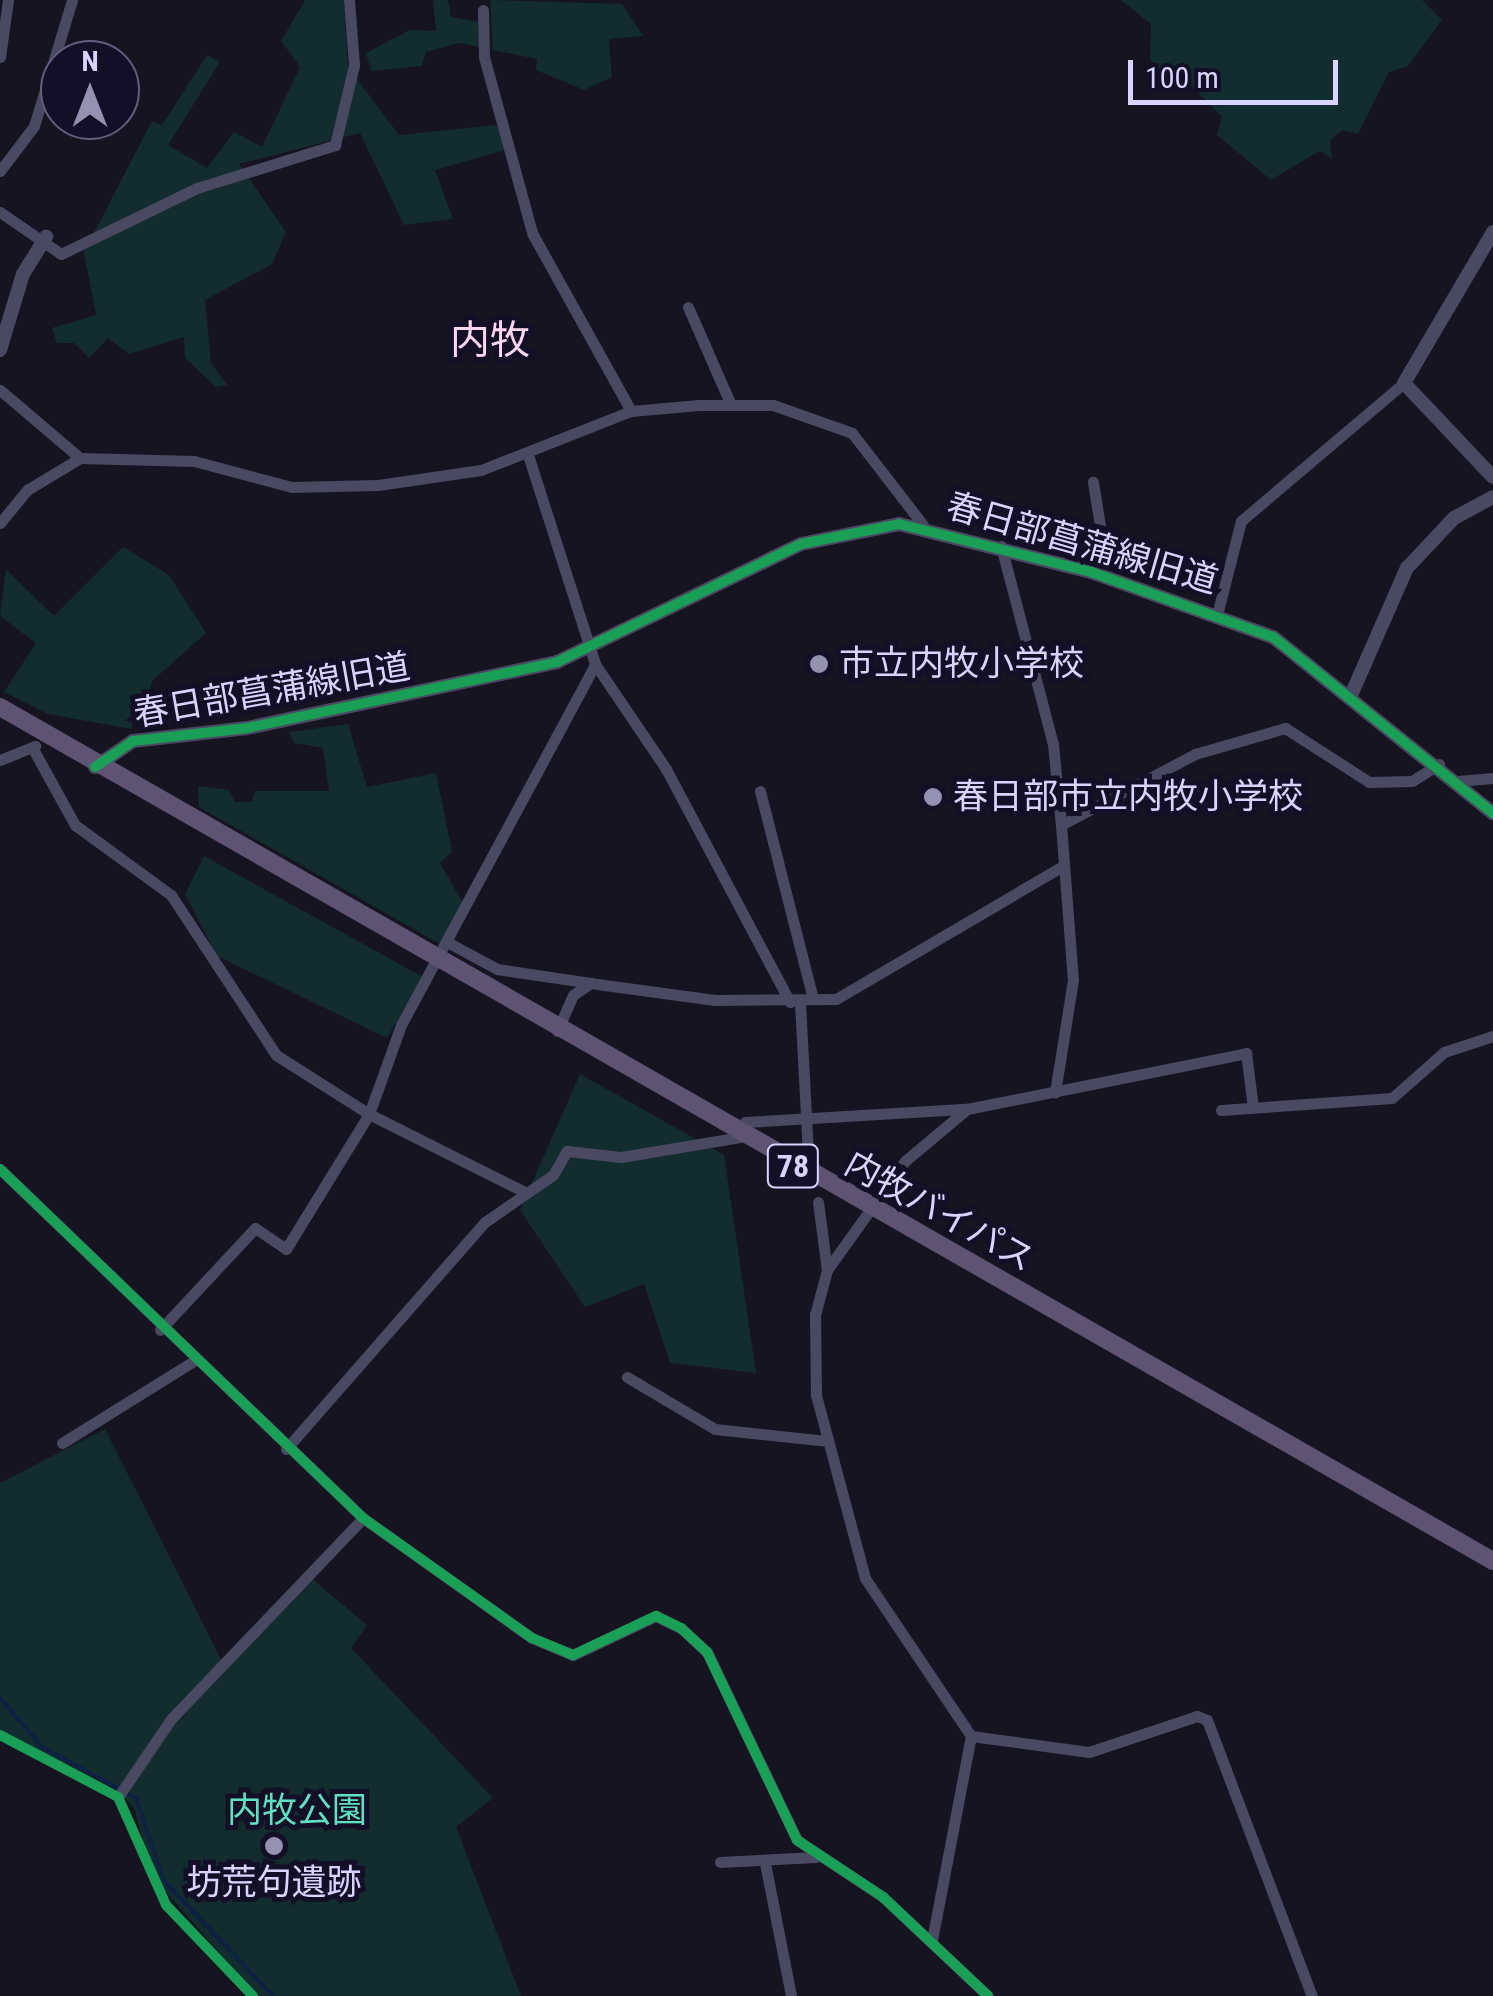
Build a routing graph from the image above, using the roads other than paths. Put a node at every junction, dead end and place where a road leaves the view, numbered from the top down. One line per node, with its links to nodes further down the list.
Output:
1 (8, 0): 5 (street)
2 (72, 0): 6 (street)
3 (349, 0): 9 (street)
4 (484, 10): 15 (street)
5 (0, 57)
6 (0, 171)
7 (0, 212): 9 (street)
8 (1493, 232): 12 (street)
9 (46, 238): 11 (street)
10 (688, 307): 14 (street)
11 (0, 350)
12 (1404, 383): 18 (street); 25 (street)
13 (0, 390): 17 (street)
14 (731, 405): 15 (street); 22 (street)
15 (631, 410): 16 (street)
16 (528, 456): 17 (street); 26 (street)
17 (80, 458): 21 (street)
18 (1493, 477)
19 (1093, 482): 24 (street)
20 (1493, 497): 27 (street)
21 (0, 523)
22 (923, 526): 23 (street, 春日部菖蒲線旧道); 26 (street, 春日部菖蒲線旧道)
23 (1000, 546): 24 (street, 春日部菖蒲線旧道); 37 (street)
24 (1090, 572): 25 (street, 春日部菖蒲線旧道)
25 (1218, 612): 27 (street, 春日部菖蒲線旧道)
26 (592, 657): 32 (street, 春日部菖蒲線旧道); 39 (street); 43 (street)
27 (1352, 693): 31 (street, 春日部菖蒲線旧道)
28 (0, 706): 29 (main road, 78)
29 (38, 741): 30 (street); 32 (main road, 78); 50 (street)
30 (0, 760)
31 (1439, 764): 34 (street, 春日部菖蒲線旧道); 37 (street)
32 (95, 766): 40 (main road, 内牧バイパス / 78)
33 (1493, 778): 34 (street)
34 (1458, 780): 36 (street, 春日部菖蒲線旧道)
35 (760, 791): 42 (street)
36 (1493, 813)
37 (1061, 825): 38 (street)
38 (1064, 866): 42 (street); 46 (street)
39 (450, 943): 40 (street); 41 (street)
40 (438, 965): 44 (main road, 内牧バイパス / 78); 50 (street)
41 (591, 983): 43 (street); 44 (street)
42 (812, 995): 43 (street)
43 (795, 1002): 51 (street)
44 (556, 1033): 52 (main road, 内牧バイパス / 78)
45 (1493, 1036): 47 (street)
46 (1055, 1093): 47 (street); 48 (street)
47 (1252, 1108): 49 (street)
48 (967, 1109): 51 (street); 57 (street)
49 (1221, 1110)
50 (369, 1114): 55 (street); 59 (street)
51 (803, 1116): 52 (street); 53 (street)
52 (743, 1130): 55 (street); 57 (main road, 内牧バイパス / 78)
53 (808, 1156)
54 (0, 1169): 59 (street)
55 (523, 1190): 64 (street)
56 (818, 1202): 58 (street)
57 (869, 1209): 58 (street); 66 (main road, 内牧バイパス / 78)
58 (827, 1270): 62 (street)
59 (160, 1330): 60 (street)
60 (192, 1362): 63 (street); 64 (street)
61 (628, 1378): 62 (street)
62 (828, 1441): 67 (street)
63 (62, 1443)
64 (286, 1450): 65 (street)
65 (363, 1518): 68 (street); 69 (street)
66 (1493, 1561)
67 (971, 1736): 72 (street); 75 (street)
68 (122, 1791)
69 (816, 1857): 71 (street); 72 (street)
70 (720, 1862): 71 (street)
71 (765, 1863): 74 (street)
72 (932, 1940): 73 (street)
73 (985, 1995)
74 (791, 1996)
75 (1312, 1996)

